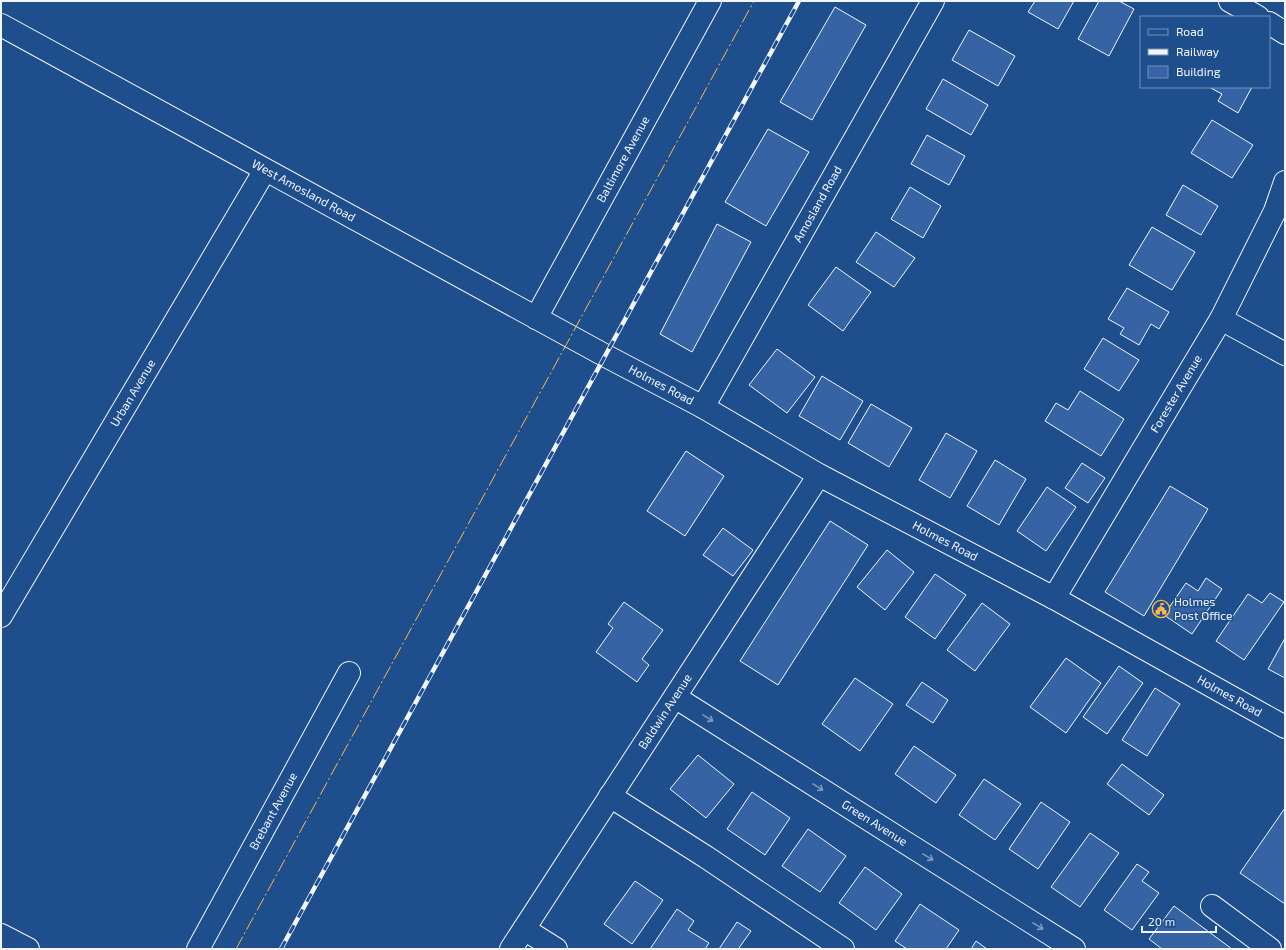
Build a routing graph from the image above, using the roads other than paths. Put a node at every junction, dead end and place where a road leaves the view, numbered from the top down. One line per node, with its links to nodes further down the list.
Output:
1 (710, 1): 10 (street, Baltimore Avenue)
2 (933, 1): 14 (street, Amosland Road)
3 (1230, 1): 4 (street)
4 (1256, 16)
5 (1270, 24): 7 (street)
6 (1, 25): 8 (street, West Amosland Road)
7 (1285, 32)
8 (265, 170): 10 (street, West Amosland Road); 17 (street, Urban Avenue)
9 (1285, 182): 11 (street, Forester Avenue)
10 (536, 318): 13 (street, West Amosland Road)
11 (1221, 319): 12 (street); 16 (street, Forester Avenue)
12 (1285, 354)
13 (606, 356): 14 (street, Holmes Road)
14 (703, 407): 15 (street, Holmes Road)
15 (819, 475): 16 (street, Holmes Road); 19 (street, Baldwin Avenue)
16 (1054, 598): 20 (street, Holmes Road)
17 (1, 616)
18 (349, 673): 26 (street, Brebant Avenue)
19 (675, 697): 21 (street, Baldwin Avenue); 30 (street, Green Avenue, one-way to 30)
20 (1285, 727)
21 (610, 796): 23 (street, Baldwin Avenue); 29 (street)
22 (1212, 906): 31 (street)
23 (524, 929): 27 (street, Baldwin Avenue); 28 (street)
24 (1, 935): 25 (street)
25 (28, 949)
26 (198, 949)
27 (511, 949)
28 (556, 949)
29 (843, 949)
30 (1074, 949)
31 (1270, 949)

